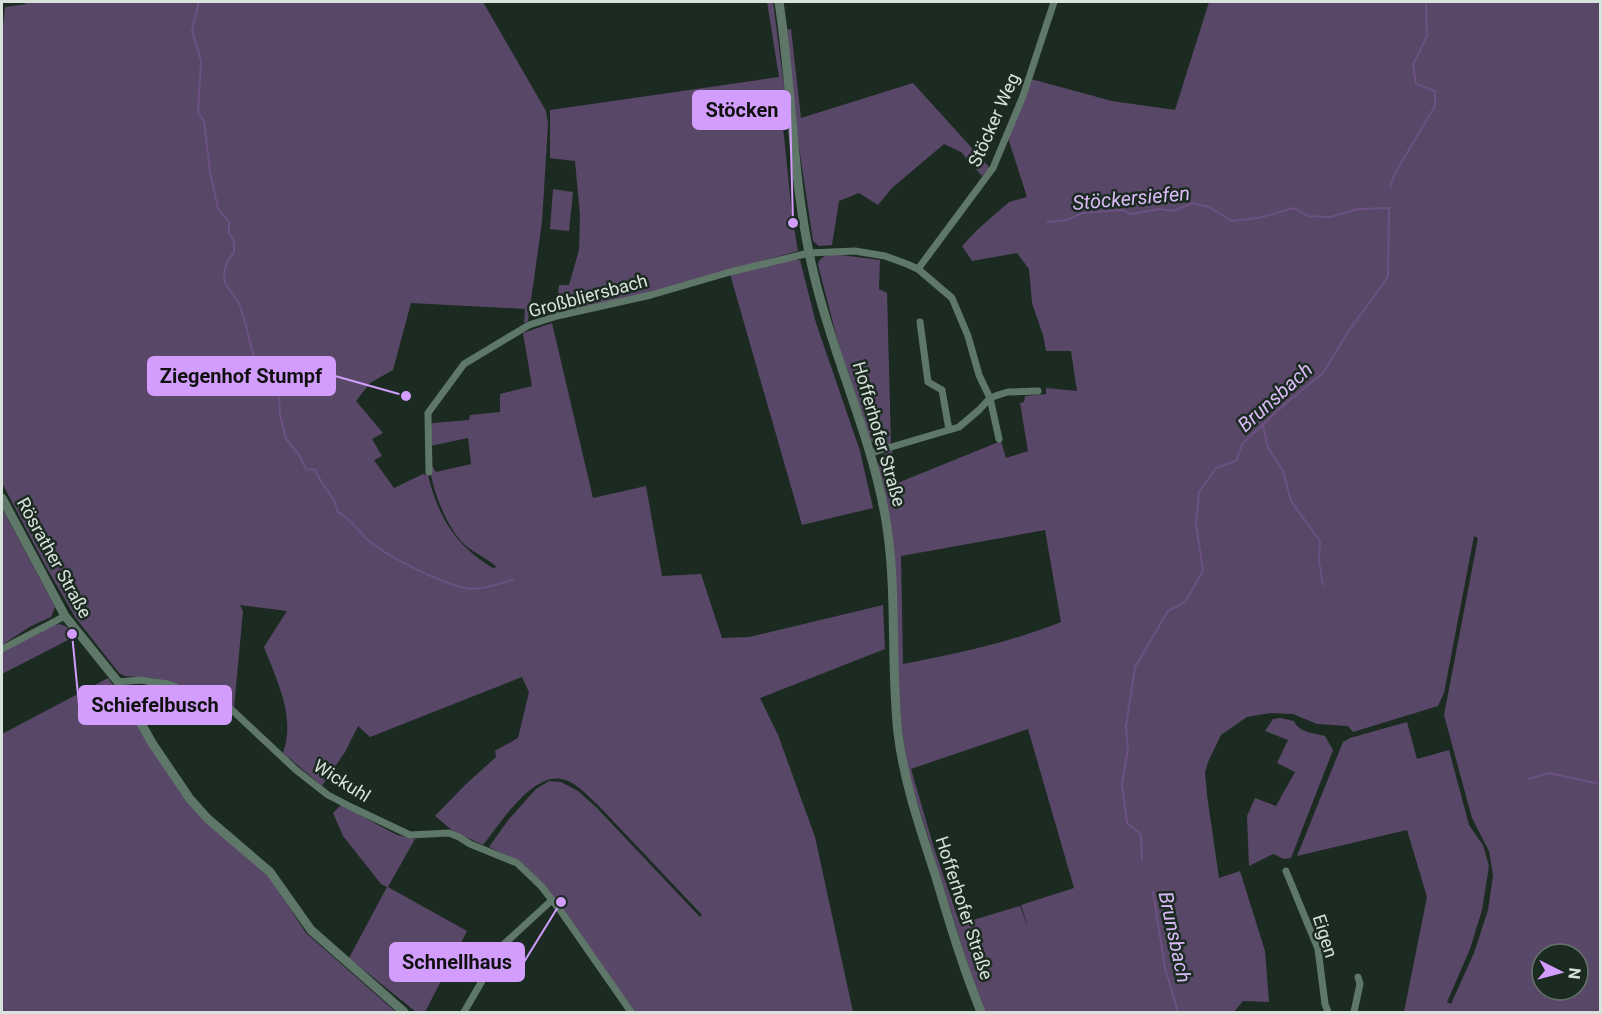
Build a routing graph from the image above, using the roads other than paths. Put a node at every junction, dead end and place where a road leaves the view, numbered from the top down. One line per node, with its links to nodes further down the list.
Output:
1 (779, 2): 3 (street, Hofferhofer Straße)
2 (1054, 2): 4 (street, Stöcker Weg)
3 (809, 253): 4 (street, Großbliersbach); 10 (street, Hofferhofer Straße); 11 (street, Großbliersbach)
4 (918, 270): 7 (street, Großbliersbach)
5 (920, 322): 8 (street)
6 (1038, 391): 7 (street)
7 (990, 398): 8 (street); 9 (street, Großbliersbach)
8 (949, 430): 10 (street)
9 (999, 439)
10 (871, 453): 22 (street, Hofferhofer Straße)
11 (429, 472)
12 (2, 498): 13 (street, Rösrather Straße)
13 (65, 616): 14 (street); 15 (street, Rösrather Straße)
14 (2, 649)
15 (118, 682): 17 (street, Wickuhl); 19 (street, Rösrather Straße)
16 (1286, 872): 23 (street, Eigen)
17 (552, 900): 20 (street); 21 (street, Wickuhl)
18 (1358, 976): 24 (street)
19 (404, 1012)
20 (464, 1012)
21 (631, 1012)
22 (981, 1012)
23 (1328, 1012)
24 (1354, 1012)

